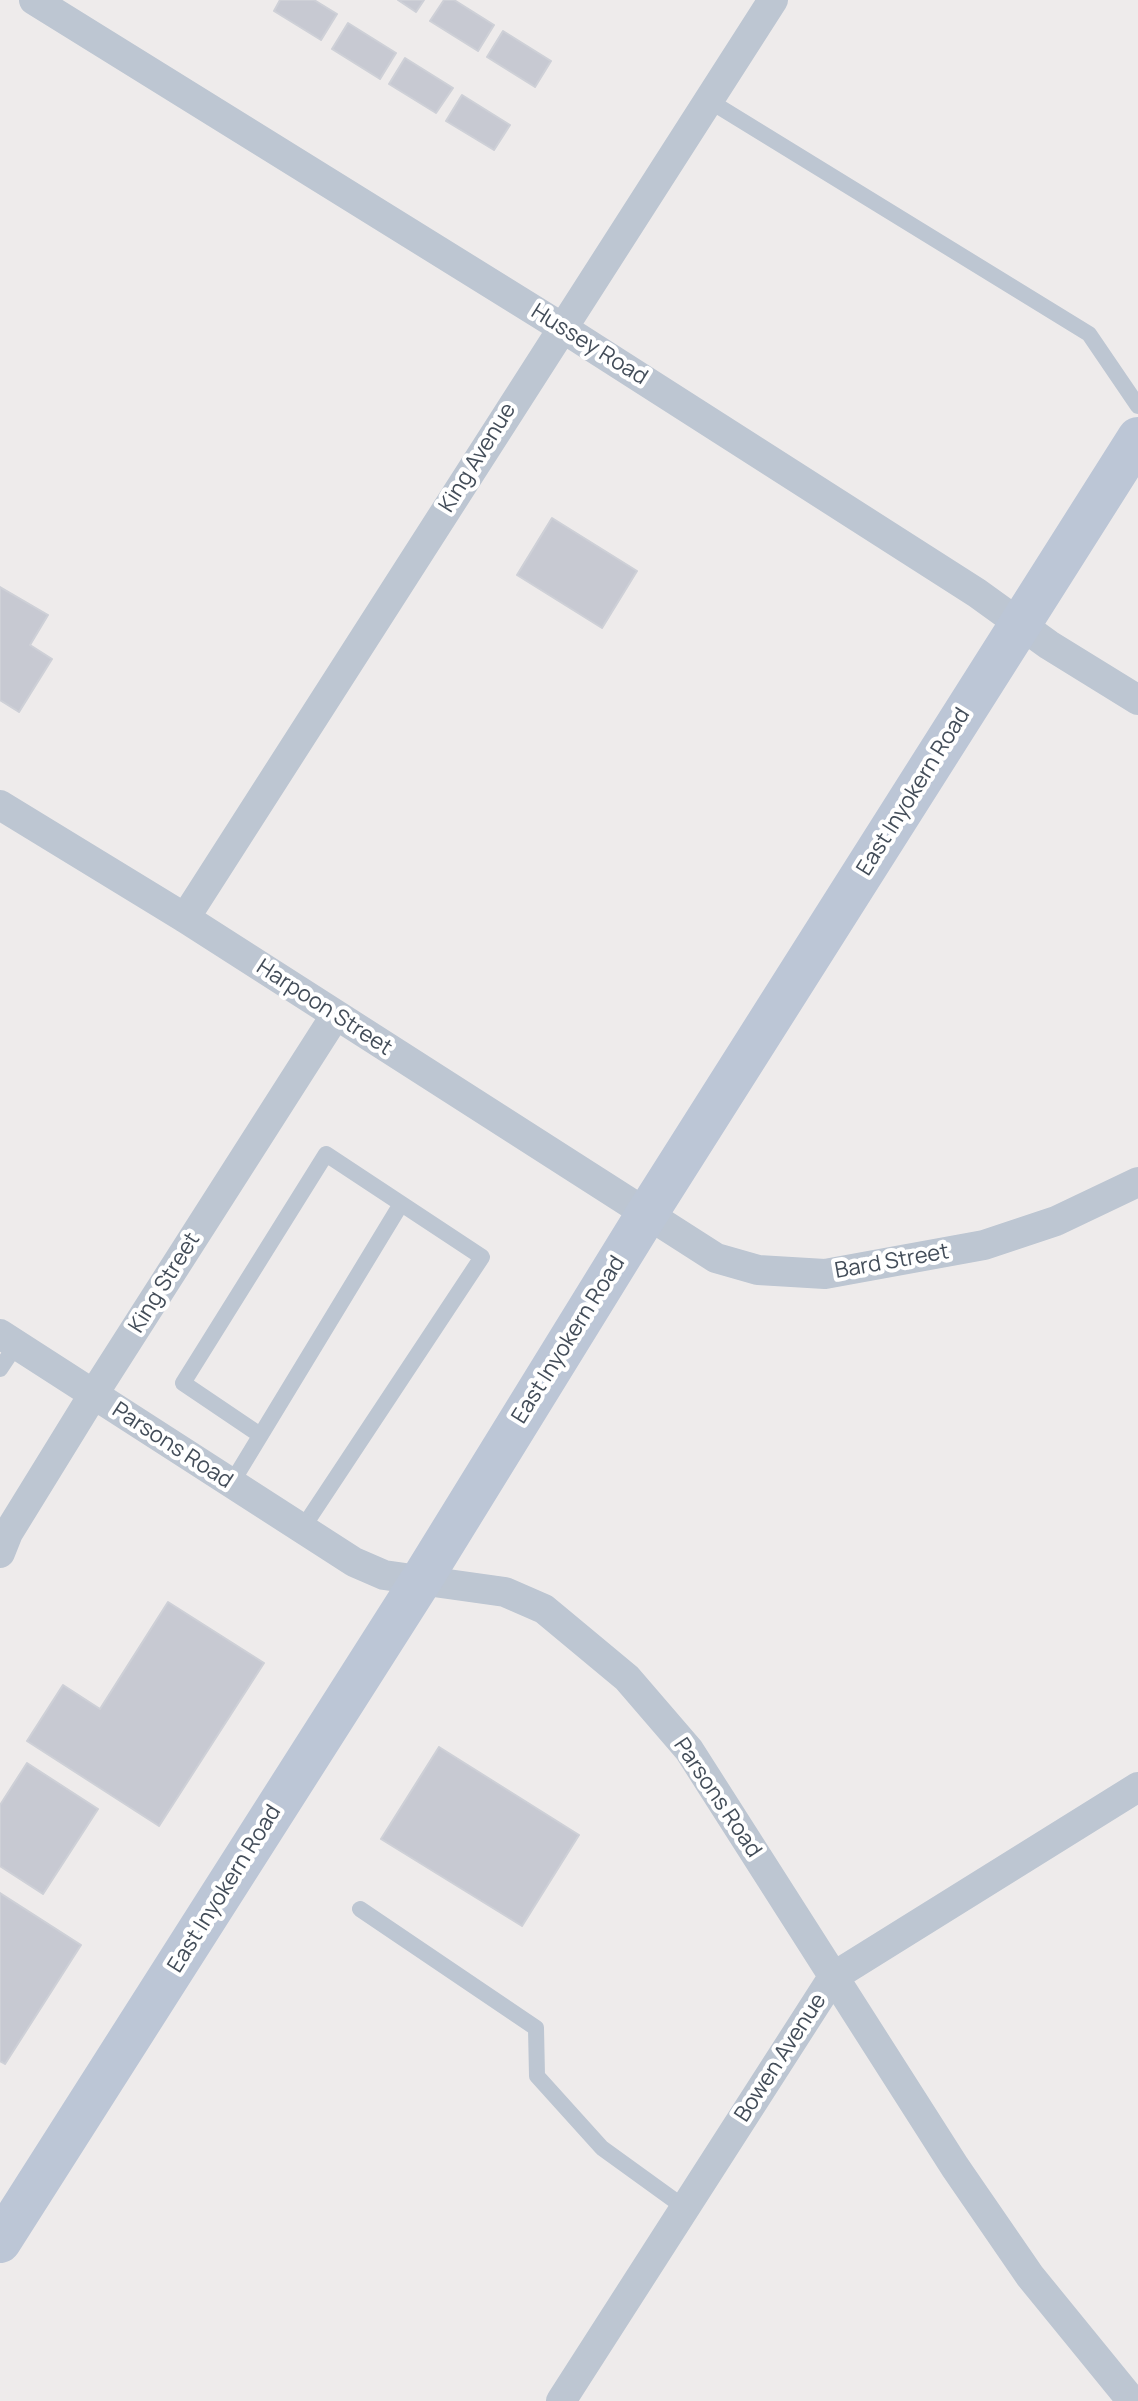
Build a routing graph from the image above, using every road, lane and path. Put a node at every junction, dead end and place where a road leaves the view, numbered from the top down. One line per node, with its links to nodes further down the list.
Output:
1 (34, 0): 4 (street, Hussey Road)
2 (773, 0): 3 (street, King Avenue)
3 (708, 100): 4 (street, King Avenue); 5 (lane)
4 (561, 327): 7 (street, Hussey Road); 10 (street, King Avenue)
5 (1138, 406)
6 (1138, 438): 7 (street, East Inyokern Road)
7 (1020, 624): 8 (street, Hussey Road); 14 (street, East Inyokern Road)
8 (1138, 700)
9 (0, 805): 10 (street, Harpoon Street)
10 (185, 918): 11 (street, Harpoon Street)
11 (335, 1016): 14 (street, Harpoon Street); 16 (street, King Street)
12 (1138, 1182): 14 (street, Bard Street)
13 (401, 1204): 17 (lane); 17 (lane); 19 (lane)
14 (648, 1212): 21 (street, East Inyokern Road)
15 (5, 1349): 16 (street, Parsons Road)
16 (93, 1395): 18 (street, Parsons Road); 20 (street, King Street)
17 (260, 1435): 18 (lane)
18 (231, 1484): 19 (street, Parsons Road)
19 (302, 1529): 21 (street, Parsons Road)
20 (0, 1553)
21 (420, 1582): 24 (street, Parsons Road); 26 (street, East Inyokern Road)
22 (1138, 1787): 24 (street, Bowen Avenue)
23 (360, 1909): 25 (lane)
24 (833, 1977): 25 (street, Bowen Avenue); 28 (street, Parsons Road)
25 (685, 2208): 27 (street, Bowen Avenue)
26 (6, 2218)
27 (561, 2401)
28 (1132, 2401)

